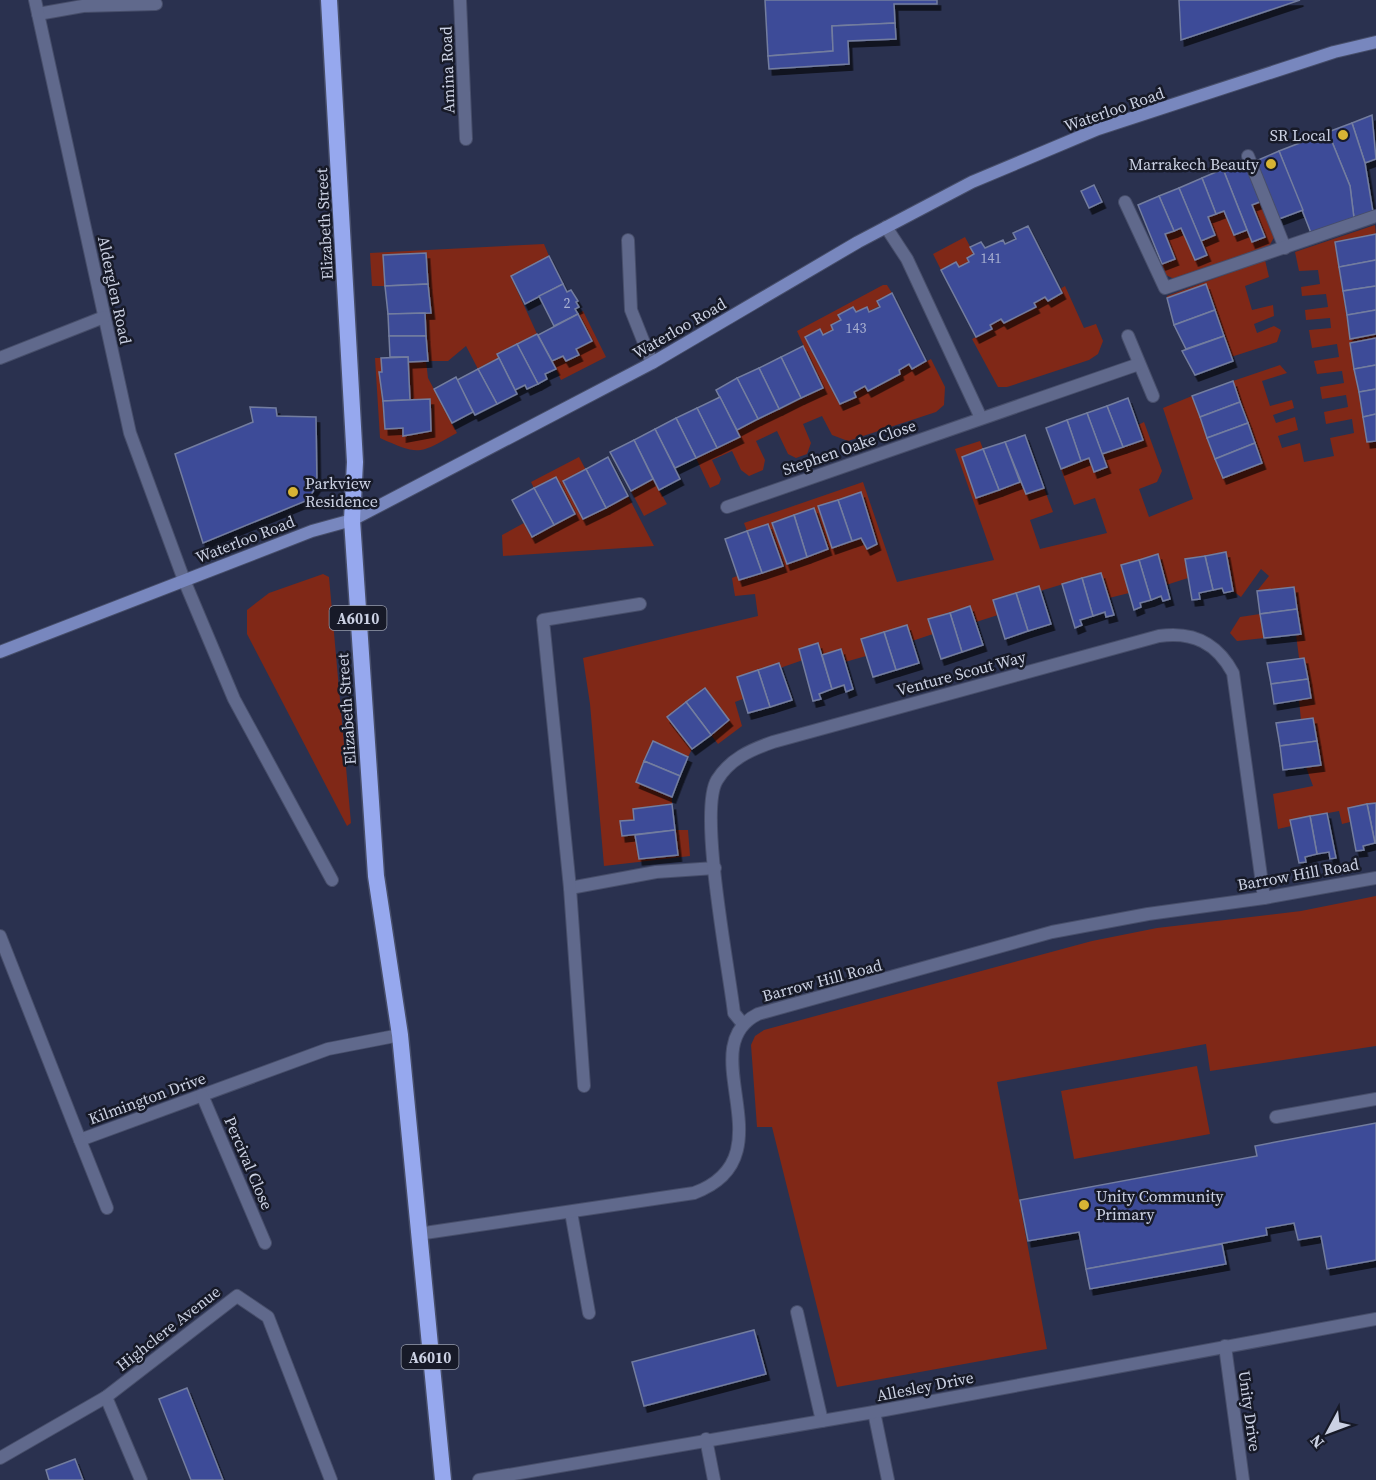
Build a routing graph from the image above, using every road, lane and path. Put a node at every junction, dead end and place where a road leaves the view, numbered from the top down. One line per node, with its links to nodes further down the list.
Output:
1 (35, 0): 5 (street, Alderglen Road)
2 (329, 0): 22 (highway, Elizabeth Street / A6010)
3 (460, 0): 7 (street, Amina Road)
4 (156, 4): 5 (street)
5 (38, 14): 14 (street, Alderglen Road)
6 (1376, 42): 11 (main road, Waterloo Road)
7 (466, 139)
8 (1248, 156): 13 (street)
9 (1125, 202): 13 (street)
10 (1376, 216): 13 (street)
11 (886, 227): 17 (main road, Waterloo Road); 20 (street)
12 (628, 240): 17 (street)
13 (1285, 248)
14 (104, 317): 16 (street); 23 (street, Alderglen Road)
15 (1128, 336): 18 (street)
16 (0, 357)
17 (652, 363): 22 (main road, Waterloo Road)
18 (1139, 364): 19 (street); 20 (street, Stephen Oake Close)
19 (1153, 396)
20 (981, 418): 21 (street, Stephen Oake Close)
21 (727, 507)
22 (352, 520): 23 (main road, Waterloo Road); 33 (highway, Elizabeth Street / A6010)
23 (184, 580): 25 (main road, Waterloo Road); 28 (street, Alderglen Road)
24 (640, 604): 29 (street)
25 (0, 652)
26 (715, 868): 29 (street); 30 (street, Venture Scout Way); 32 (street, Venture Scout Way)
27 (1376, 878): 30 (street, Barrow Hill Road)
28 (332, 880)
29 (570, 888): 34 (street)
30 (1264, 898): 32 (street, Barrow Hill Road)
31 (0, 936): 38 (street, Kilmington Drive)
32 (743, 1024): 40 (street)
33 (400, 1035): 35 (street, Kilmington Drive); 41 (highway, Elizabeth Street / A6010)
34 (584, 1086)
35 (202, 1095): 38 (street, Kilmington Drive); 42 (street, Percival Close)
36 (1376, 1100): 37 (street)
37 (1276, 1117)
38 (80, 1140): 39 (street)
39 (107, 1208)
40 (571, 1212): 41 (street); 43 (street)
41 (418, 1234): 54 (highway, A6010)
42 (265, 1243)
43 (589, 1312)
44 (797, 1312): 49 (street)
45 (1376, 1318): 46 (street, Allesley Drive)
46 (1225, 1346): 48 (street, Allesley Drive); 58 (street, Unity Drive)
47 (106, 1398): 51 (street, Highclere Avenue); 52 (street); 53 (street, Highclere Avenue)
48 (874, 1412): 49 (street, Allesley Drive); 57 (street)
49 (822, 1421): 50 (street, Allesley Drive)
50 (706, 1439): 55 (street, Allesley Drive); 56 (street)
51 (0, 1458)
52 (141, 1480)
53 (331, 1480)
54 (443, 1480)
55 (479, 1480)
56 (714, 1480)
57 (888, 1480)
58 (1243, 1480)

